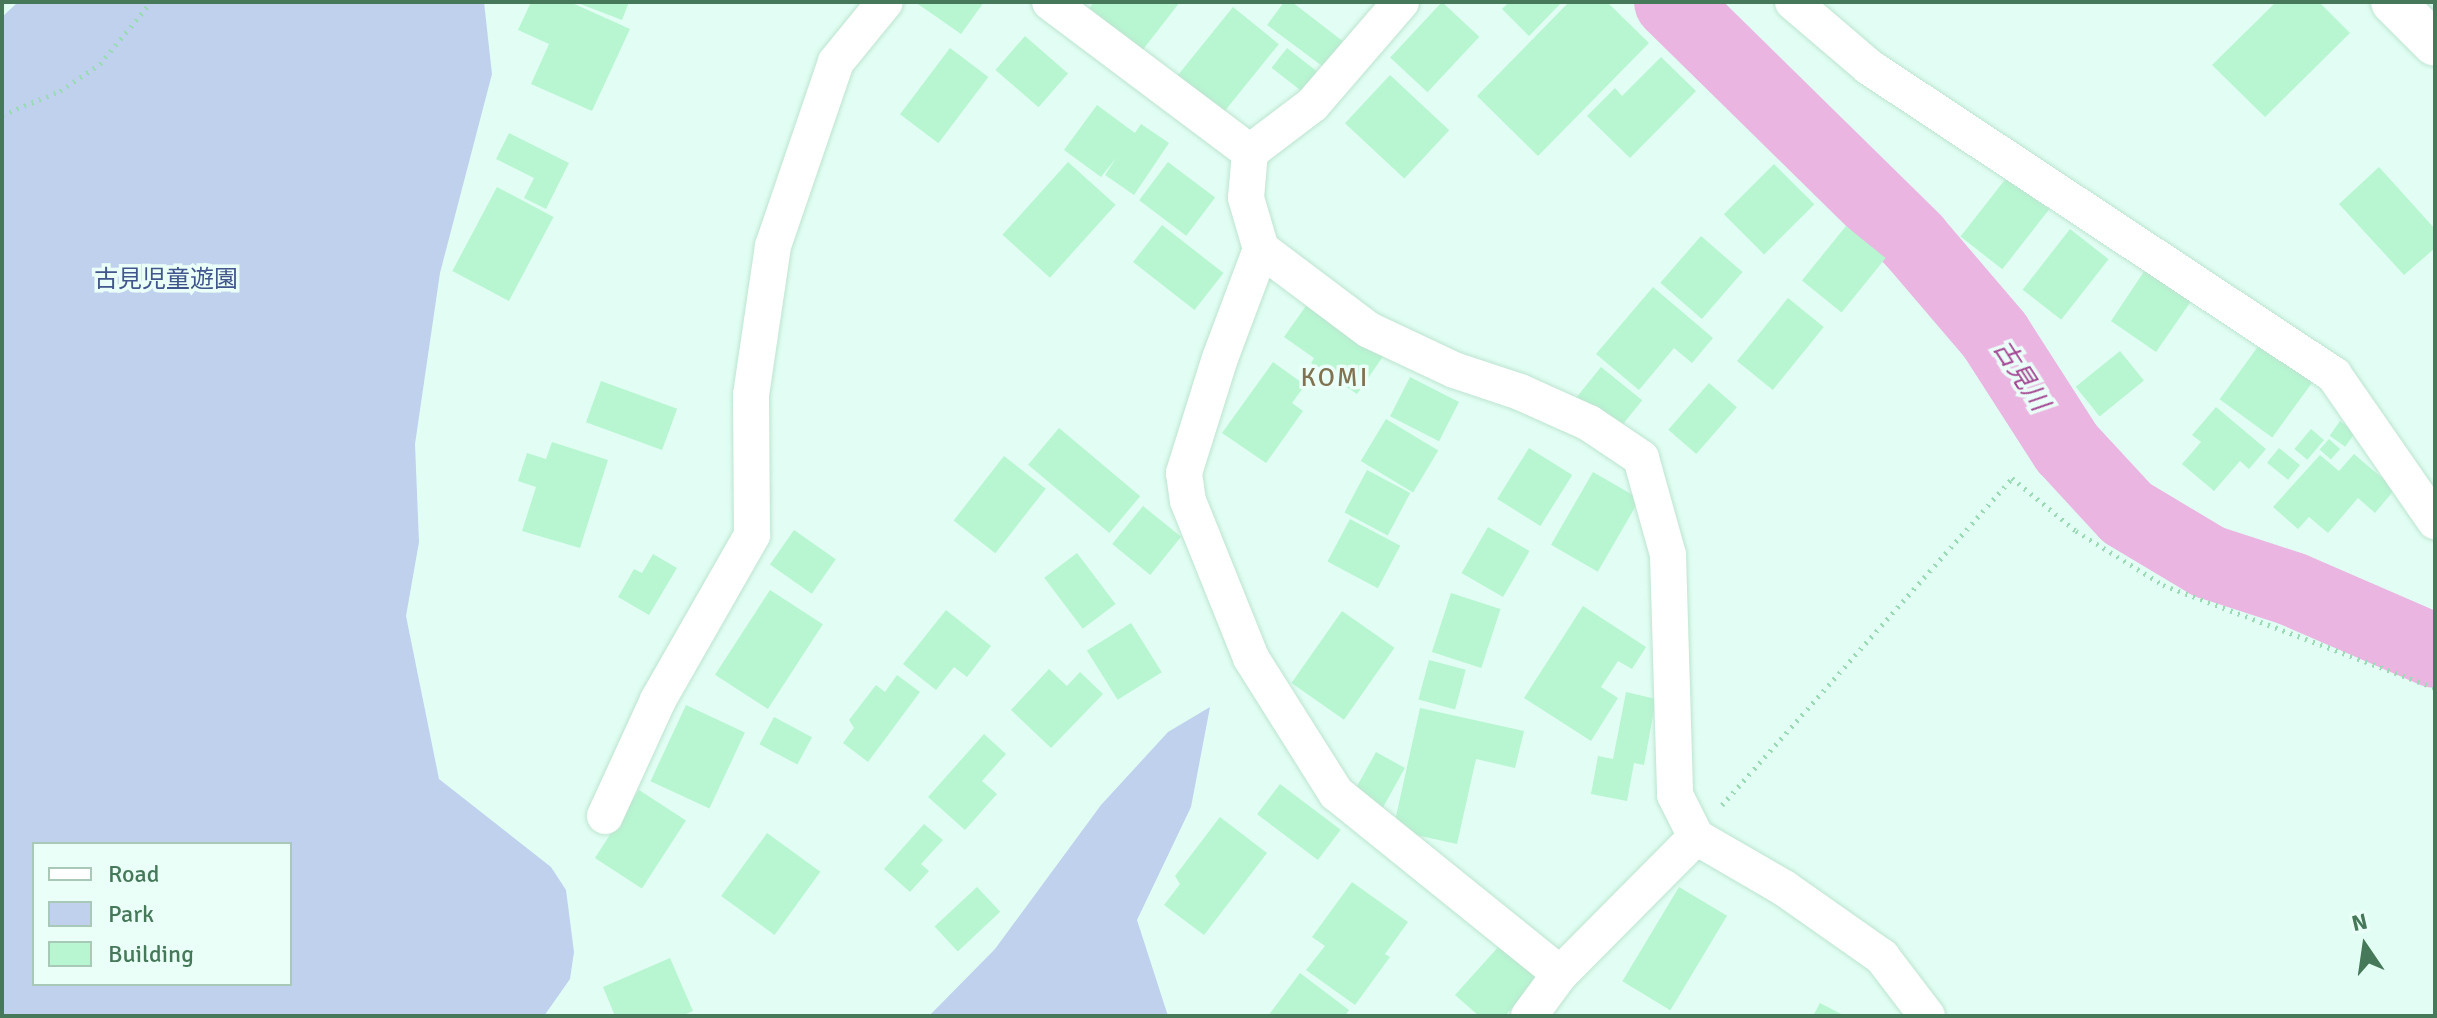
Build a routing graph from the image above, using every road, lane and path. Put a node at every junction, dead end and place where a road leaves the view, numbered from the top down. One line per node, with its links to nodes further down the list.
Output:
1 (151, 2): 8 (path)
2 (885, 2): 13 (street)
3 (1050, 2): 9 (street)
4 (1401, 2): 9 (street)
5 (1793, 2): 11 (street)
6 (2393, 2): 7 (street)
7 (2435, 44)
8 (2, 115)
9 (1250, 152): 10 (street)
10 (1261, 249): 14 (street); 15 (street)
11 (2435, 521)
12 (2435, 688): 14 (path)
13 (605, 816)
14 (1696, 837): 15 (street); 17 (street)
15 (1560, 974): 16 (street)
16 (1529, 1016)
17 (1927, 1016)

